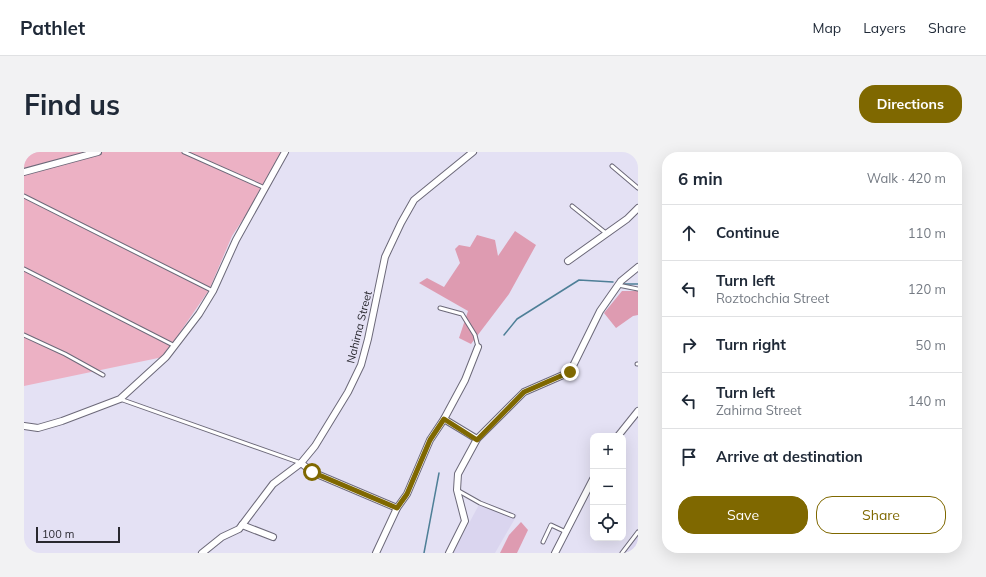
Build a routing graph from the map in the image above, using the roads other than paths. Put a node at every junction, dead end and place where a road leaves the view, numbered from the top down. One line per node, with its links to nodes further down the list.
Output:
1 (98, 152): 5 (street)
2 (184, 152): 8 (lane)
3 (285, 152): 8 (street)
4 (473, 152): 31 (street, Nahirna Street)
5 (83, 154): 7 (street)
6 (612, 166): 9 (lane)
7 (24, 172)
8 (265, 188): 19 (street)
9 (638, 188)
10 (24, 196): 19 (lane)
11 (572, 206): 13 (lane)
12 (638, 208): 13 (street)
13 (607, 234): 14 (street)
14 (568, 261)
15 (638, 267): 17 (street)
16 (24, 269): 22 (lane)
17 (618, 285): 18 (lane); 30 (street)
18 (638, 289)
19 (213, 291): 22 (street)
20 (440, 308): 23 (lane)
21 (24, 335): 24 (lane)
22 (175, 346): 25 (street)
23 (478, 347): 27 (street)
24 (103, 375)
25 (120, 399): 28 (street); 31 (lane)
26 (638, 411): 29 (street)
27 (444, 419): 30 (street); 34 (street)
28 (24, 426)
29 (620, 433)
30 (477, 440): 33 (street)
31 (301, 463): 34 (street); 36 (street, Nahirna Street)
32 (590, 485): 37 (street)
33 (457, 490): 35 (lane); 43 (street)
34 (397, 508): 42 (street)
35 (513, 516)
36 (242, 525): 39 (street); 41 (street, Nahirna Street)
37 (566, 532): 40 (lane); 44 (street)
38 (638, 532): 45 (lane)
39 (273, 537)
40 (543, 542)
41 (202, 553)
42 (376, 553)
43 (449, 553)
44 (555, 553)
45 (622, 553)

